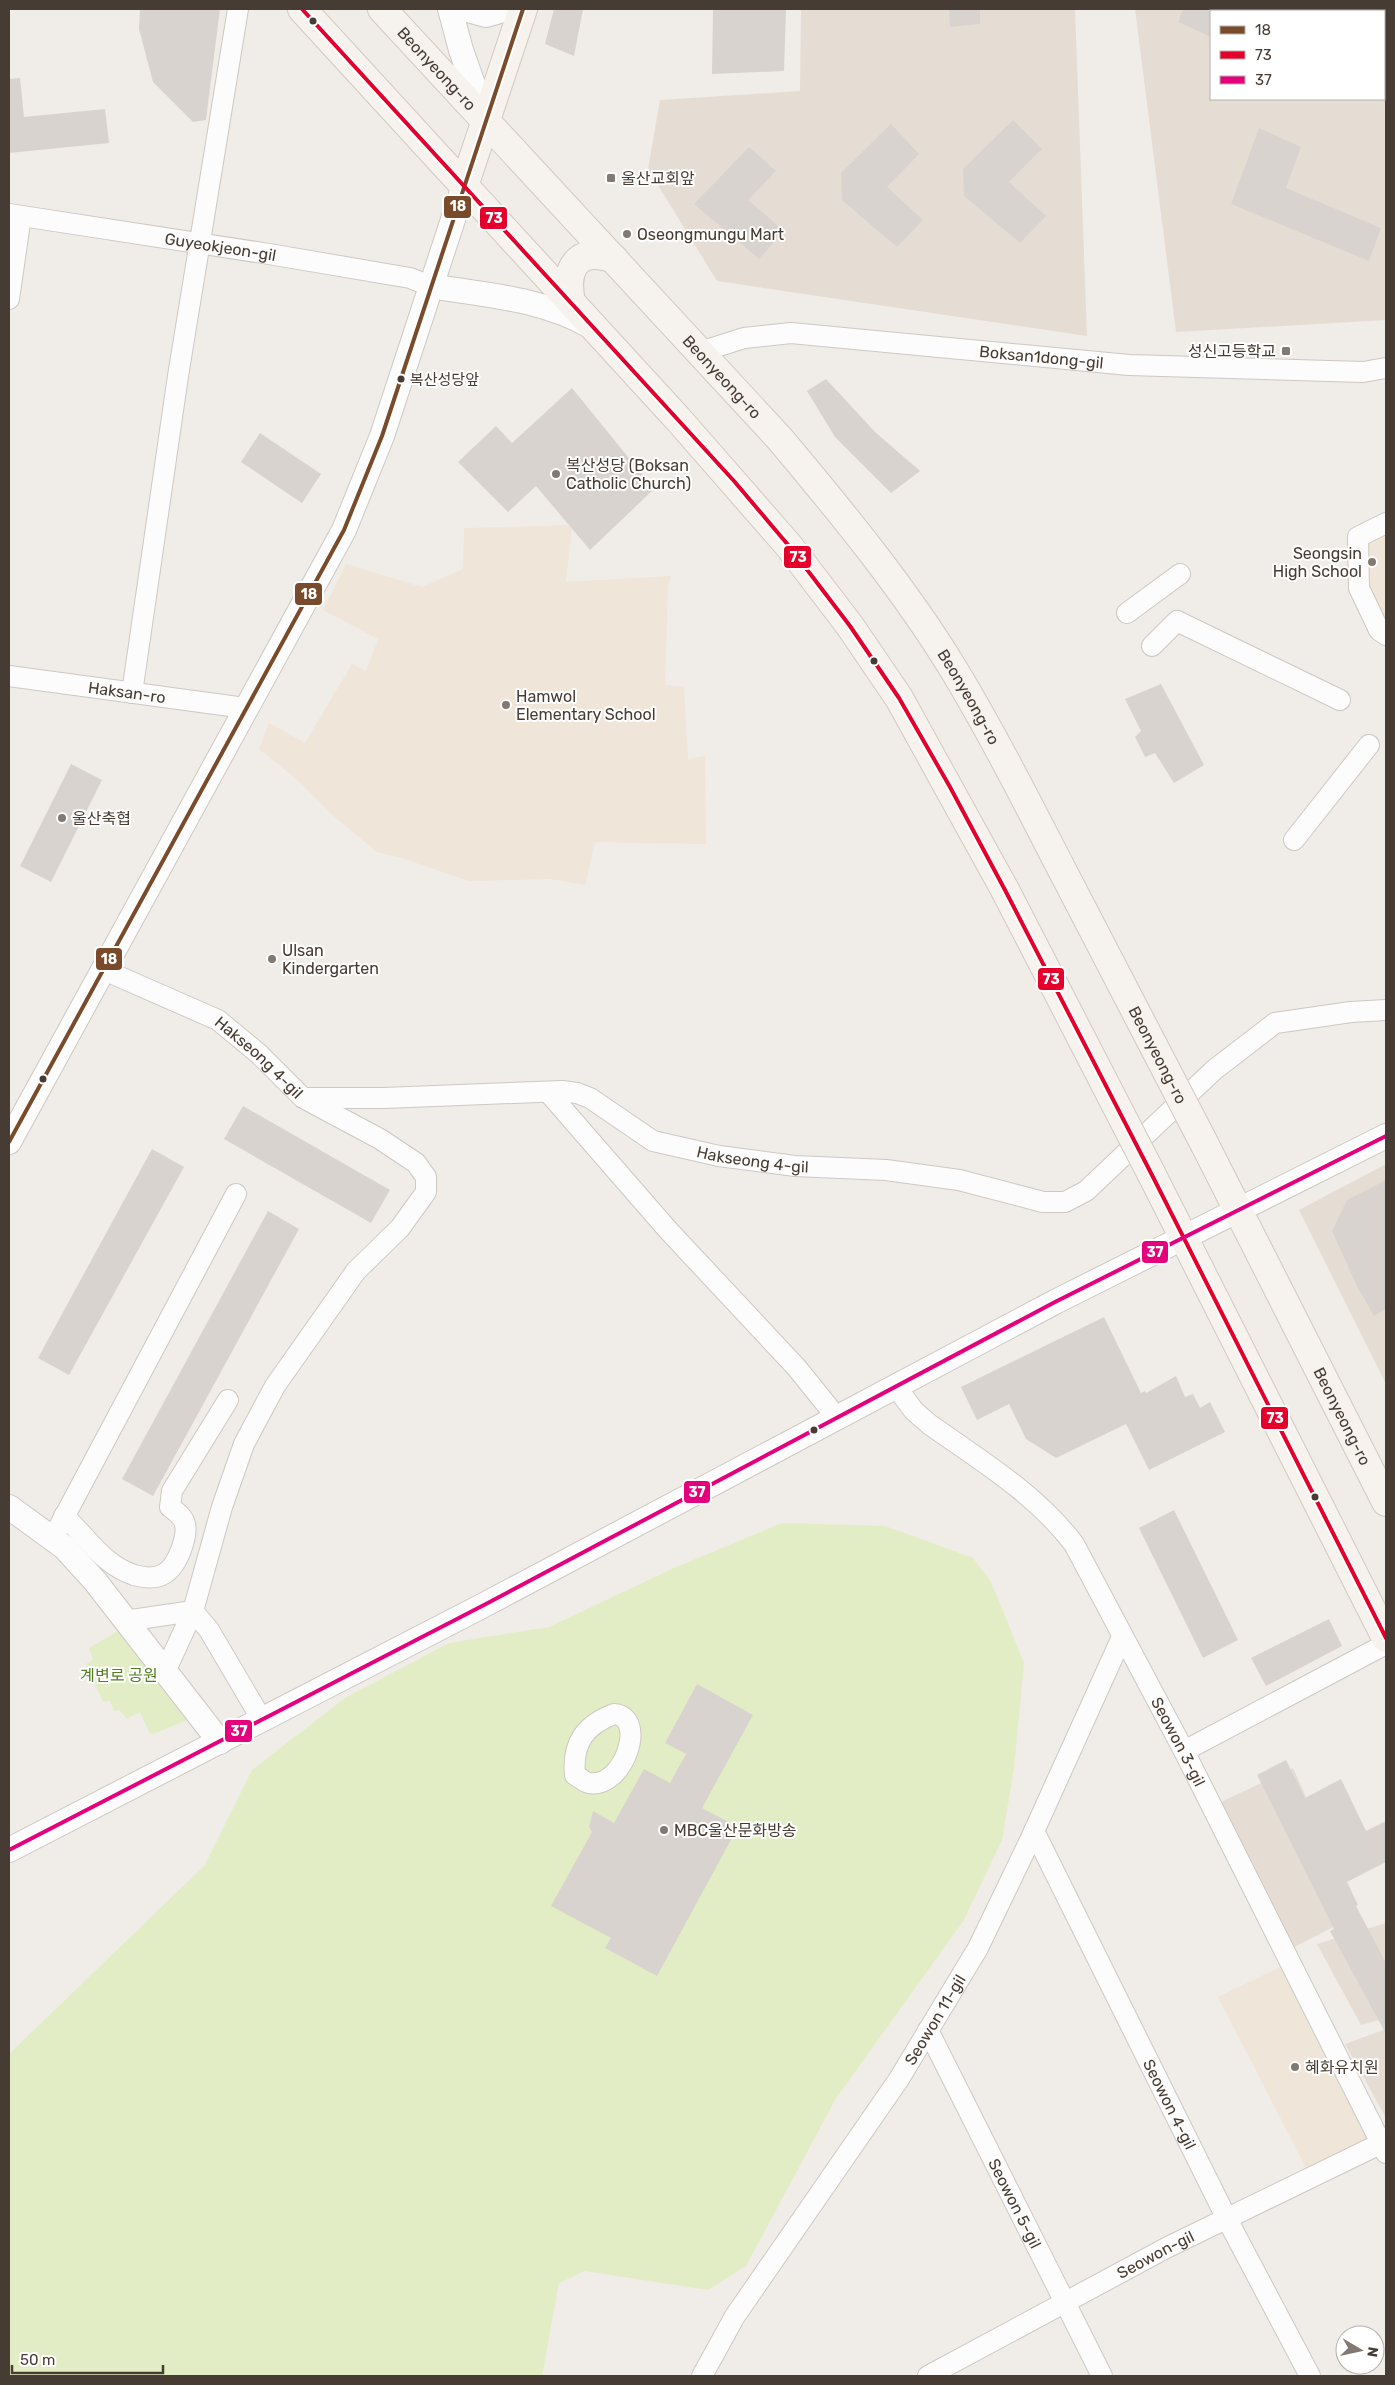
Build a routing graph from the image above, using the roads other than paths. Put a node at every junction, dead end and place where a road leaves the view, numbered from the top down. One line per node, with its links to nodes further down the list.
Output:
1 (238, 9): 11 (street)
2 (302, 9): 9 (main road)
3 (382, 9): 8 (main road, Beonyeong-ro)
4 (450, 9): 8 (street)
5 (464, 9): 6 (street)
6 (508, 9)
7 (523, 9): 8 (main road)
8 (487, 122): 9 (main road); 12 (main road, Beonyeong-ro)
9 (464, 186): 13 (street); 15 (main road)
10 (15, 215): 11 (street, Guyeokjeon-gil); 14 (street)
11 (201, 244): 13 (street, Guyeokjeon-gil); 25 (street)
12 (614, 259): 15 (main road); 17 (main road, Beonyeong-ro)
13 (430, 286): 16 (street); 27 (street)
14 (9, 299)
15 (571, 302): 16 (main road)
16 (598, 331): 38 (main road, bridge)
17 (700, 352): 18 (street, Boksan1dong-gil); 37 (main road, Beonyeong-ro, bridge)
18 (1386, 368)
19 (1386, 523): 22 (street)
20 (1180, 574): 21 (street)
21 (1127, 613)
22 (1386, 635)
23 (1152, 646): 26 (street)
24 (9, 676): 25 (street, Haksan-ro)
25 (132, 693): 27 (street, Haksan-ro)
26 (1340, 700)
27 (245, 708): 30 (street)
28 (1369, 745): 29 (street)
29 (1294, 840)
30 (104, 970): 33 (street, Hakseong 4-gil); 35 (street)
31 (1386, 1010): 32 (street, Hakseong 4-gil)
32 (548, 1092): 33 (street, Hakseong 4-gil); 41 (street)
33 (303, 1098): 47 (street)
34 (1386, 1136): 37 (street)
35 (9, 1142)
36 (236, 1194): 45 (street)
37 (1238, 1210): 38 (street); 42 (main road, Beonyeong-ro)
38 (1184, 1238): 39 (street); 50 (main road)
39 (897, 1388): 41 (street); 49 (street, Seowon 3-gil)
40 (228, 1400): 45 (street)
41 (838, 1419): 53 (street)
42 (1380, 1482): 43 (main road, Beonyeong-ro)
43 (1386, 1502)
44 (9, 1507): 46 (street)
45 (64, 1516): 46 (street)
46 (53, 1538): 48 (street)
47 (193, 1611): 48 (street); 52 (street); 53 (street)
48 (125, 1621): 52 (street)
49 (1122, 1637): 55 (street, Seowon 3-gil); 56 (street, Seowon 11-gil)
50 (1386, 1638)
51 (1386, 1644): 55 (street)
52 (165, 1672): 54 (street)
53 (262, 1720): 54 (street)
54 (220, 1742): 57 (street)
55 (1184, 1751): 59 (street, Seowon 3-gil)
56 (1034, 1831): 58 (street, Seowon 11-gil); 60 (street, Seowon 4-gil)
57 (9, 1850)
58 (928, 2030): 61 (street, Seowon 5-gil); 62 (street, Seowon 11-gil)
59 (1385, 2146): 60 (street, Seowon-gil)
60 (1227, 2219): 61 (street, Seowon-gil); 65 (street, Seowon 4-gil)
61 (1064, 2303): 63 (street, Seowon-gil); 64 (street, Seowon 5-gil)
62 (702, 2376)
63 (928, 2376)
64 (1102, 2376)
65 (1310, 2376)

